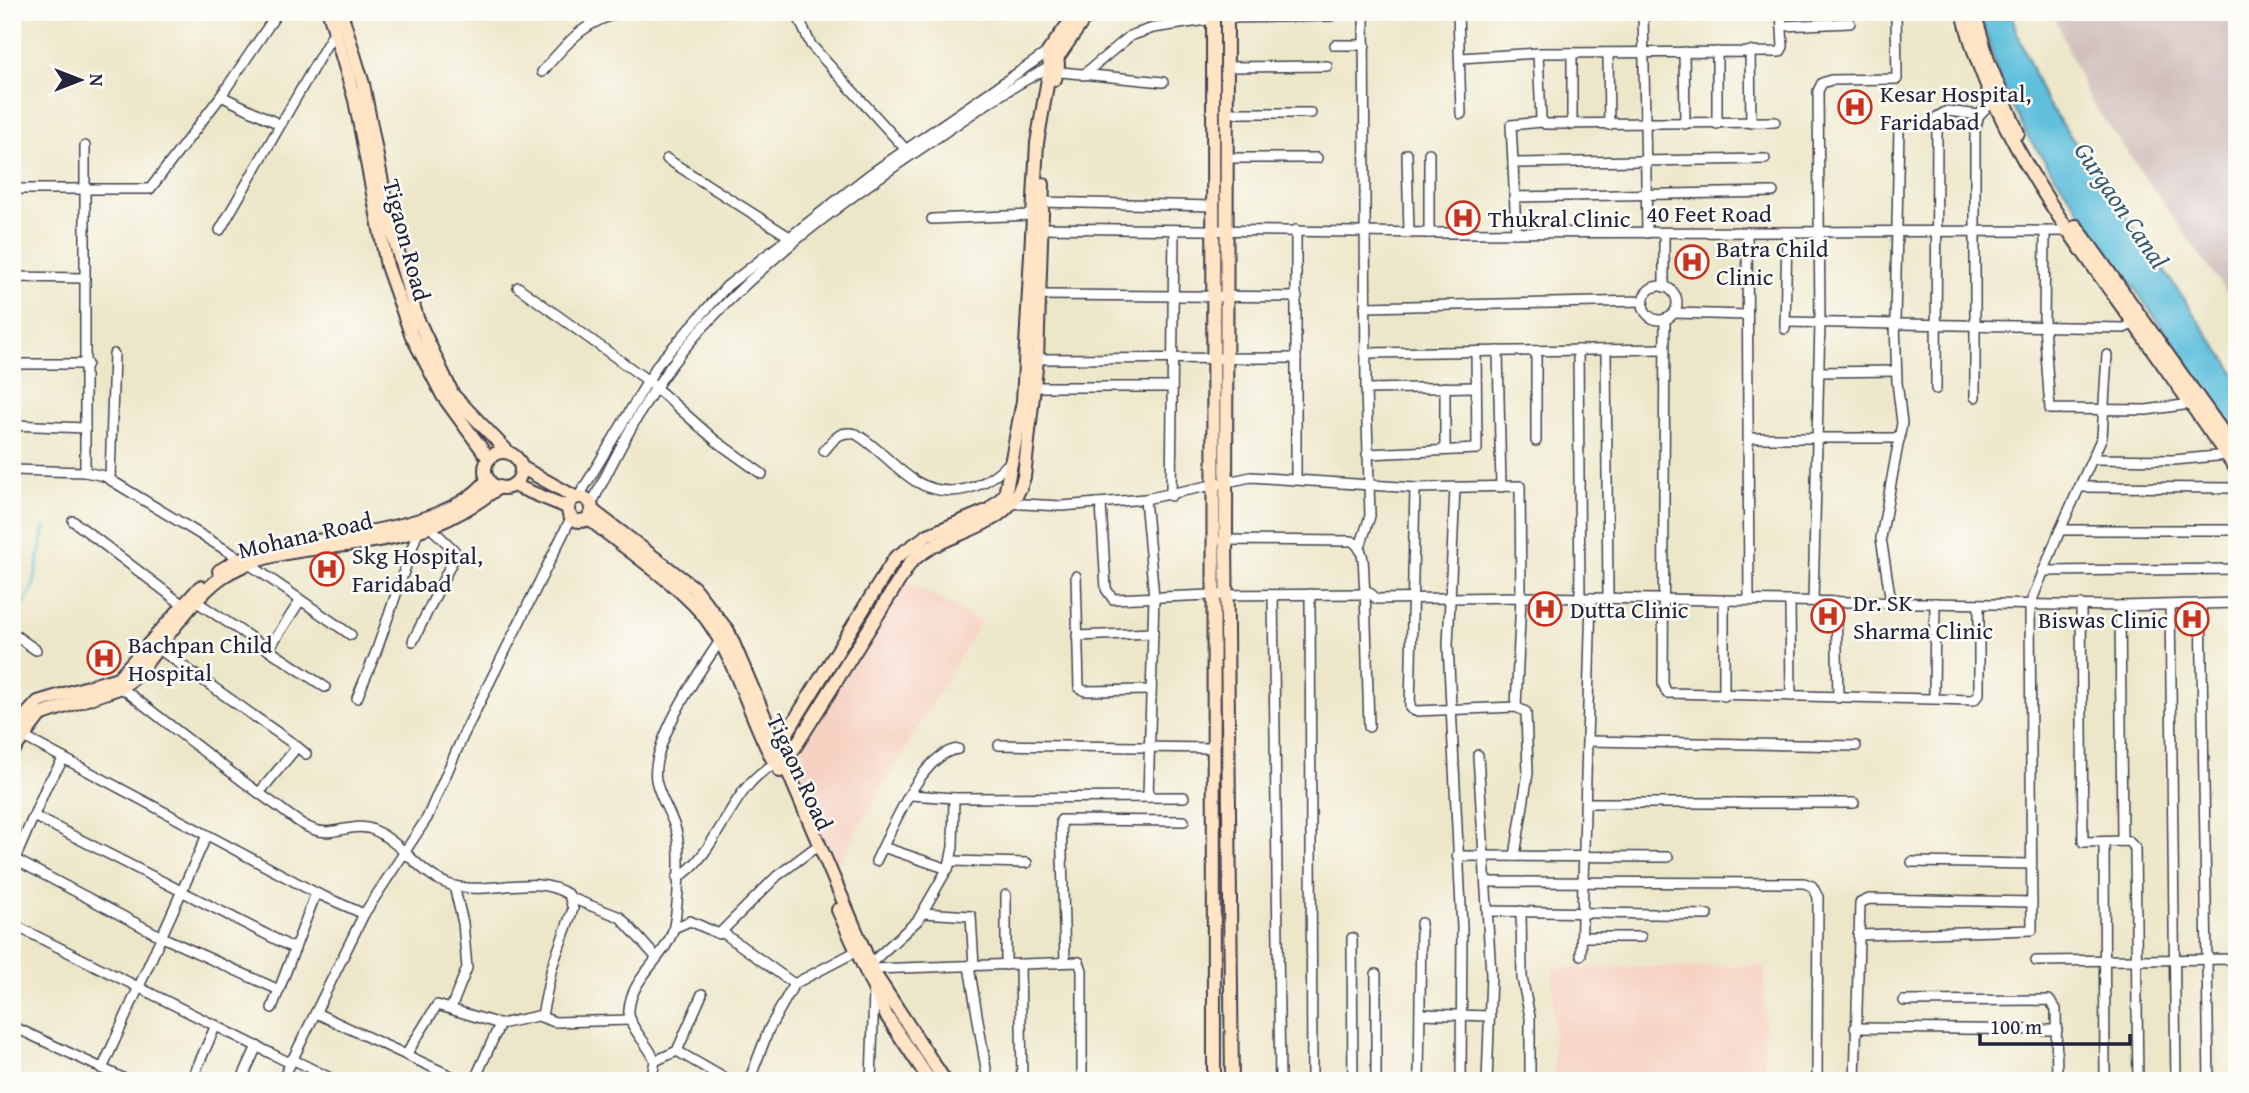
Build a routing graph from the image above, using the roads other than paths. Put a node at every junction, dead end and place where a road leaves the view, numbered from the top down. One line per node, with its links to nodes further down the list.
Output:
1 (278, 12): 37 (street)
2 (329, 12): 20 (street, Tigaon Road)
3 (341, 12): 71 (street, Tigaon Road)
4 (625, 12): 34 (street)
5 (796, 12): 54 (street)
6 (1077, 12): 31 (street)
7 (1089, 12): 31 (street)
8 (1364, 12): 22 (street)
9 (1458, 12): 30 (street)
10 (1643, 12): 25 (street)
11 (1781, 12): 19 (street)
12 (1896, 12): 88 (street)
13 (1963, 12): 38 (street)
14 (1974, 12): 77 (street)
15 (1213, 15): 35 (street); 68 (street)
16 (1227, 15): 17 (street); 33 (street)
17 (1331, 16)
18 (1850, 23): 19 (street)
19 (1782, 26): 23 (street)
20 (334, 32): 46 (street); 71 (street, Tigaon Road)
21 (1335, 45): 22 (street)
22 (1365, 45): 82 (street)
23 (1750, 51): 27 (street); 45 (street)
24 (1608, 52): 25 (street); 29 (street); 50 (street)
25 (1644, 52): 26 (street); 51 (street)
26 (1684, 52): 27 (street); 47 (street)
27 (1717, 52): 48 (street)
28 (1538, 53): 29 (street); 30 (street); 43 (street)
29 (1572, 53): 49 (street)
30 (1460, 58): 41 (street)
31 (1054, 59): 35 (street); 54 (street); 54 (street); 69 (street)
32 (1327, 65): 33 (street)
33 (1227, 67): 39 (street)
34 (542, 72)
35 (1083, 75): 36 (street)
36 (1163, 82)
37 (221, 96): 46 (street); 63 (street)
38 (1994, 100): 42 (street); 77 (street)
39 (1227, 113): 40 (street); 57 (street)
40 (1311, 113)
41 (1461, 114)
42 (1979, 116): 80 (street); 81 (street)
43 (1542, 122): 49 (street); 62 (street)
44 (1775, 122): 45 (street)
45 (1751, 123): 48 (street)
46 (279, 124): 72 (street)
47 (1685, 124): 48 (street); 51 (street)
48 (1717, 124)
49 (1572, 125): 50 (street)
50 (1609, 125): 51 (street)
51 (1644, 125): 61 (street)
52 (1899, 127): 89 (street)
53 (85, 146): 63 (street)
54 (908, 152): 91 (street); 134 (street)
55 (1429, 153): 84 (street)
56 (1407, 154): 83 (street)
57 (1227, 158): 58 (street); 76 (street)
58 (1317, 158)
59 (667, 159): 91 (street)
60 (1765, 159): 61 (street)
61 (1645, 160): 62 (street); 66 (street)
62 (1513, 163): 67 (street)
63 (84, 188): 64 (street); 93 (street)
64 (12, 189)
65 (1773, 192): 66 (street)
66 (1646, 193): 67 (street); 86 (street)
67 (1514, 197): 85 (street)
68 (1213, 206): 69 (street); 75 (street)
69 (1037, 215): 70 (street); 73 (street, 40 Feet Road); 96 (street); 151 (street)
70 (932, 219)
71 (384, 226): 148 (street, Tigaon Road); 152 (street, Tigaon Road)
72 (220, 230)
73 (1174, 230): 75 (street, 40 Feet Road); 98 (street)
74 (1296, 230): 76 (street, 40 Feet Road); 82 (street, 40 Feet Road); 100 (street)
75 (1213, 231): 76 (street, 40 Feet Road); 99 (street)
76 (1227, 231): 97 (street)
77 (2075, 231): 90 (street, 40 Feet Road); 105 (street)
78 (1747, 232): 79 (street, 40 Feet Road); 87 (street, 40 Feet Road); 103 (street)
79 (1787, 232): 88 (street, 40 Feet Road); 106 (street)
80 (1935, 232): 81 (street, 40 Feet Road); 89 (street, 40 Feet Road); 108 (street)
81 (1974, 232): 90 (street, 40 Feet Road); 109 (street)
82 (1367, 233): 83 (street, 40 Feet Road); 102 (street)
83 (1409, 233): 84 (street, 40 Feet Road)
84 (1429, 233): 85 (street, 40 Feet Road)
85 (1516, 233): 86 (street, 40 Feet Road)
86 (1647, 233): 87 (street, 40 Feet Road)
87 (1664, 233): 95 (street)
88 (1819, 233): 89 (street, 40 Feet Road); 106 (street)
89 (1896, 233): 107 (street)
90 (2045, 234): 110 (street)
91 (788, 236): 129 (street)
92 (12, 277): 93 (street)
93 (85, 278): 126 (street)
94 (518, 287): 129 (street)
95 (1664, 287): 101 (street); 104 (street)
96 (1040, 295): 98 (street); 121 (street)
97 (1226, 295): 99 (street); 100 (street); 123 (street)
98 (1171, 296): 99 (street); 122 (street)
99 (1212, 296): 124 (street)
100 (1297, 297): 120 (street)
101 (1644, 301): 102 (street); 104 (street)
102 (1366, 307): 117 (street)
103 (1747, 315): 104 (street); 143 (street)
104 (1669, 316): 111 (street)
105 (2140, 321): 110 (street); 138 (street); 149 (street)
106 (1820, 322): 107 (street); 127 (street)
107 (1895, 323): 108 (street); 128 (street)
108 (1935, 324): 109 (street); 136 (street)
109 (1975, 324): 110 (street); 137 (street)
110 (2044, 325): 139 (street)
111 (1665, 349): 113 (street); 201 (street)
112 (1577, 350): 113 (street); 115 (street); 197 (street)
113 (1606, 350): 199 (street)
114 (1498, 351): 115 (street); 116 (street); 168 (street)
115 (1536, 351): 145 (street)
116 (1476, 352): 117 (street); 133 (street)
117 (1366, 353): 135 (street)
118 (114, 354): 161 (street)
119 (2107, 355): 139 (street)
120 (1296, 358): 123 (street); 160 (street)
121 (1037, 359): 122 (street); 130 (street)
122 (1170, 360): 124 (street); 131 (street)
123 (1226, 360): 124 (street); 162 (street)
124 (1212, 361): 167 (street)
125 (12, 363): 126 (street)
126 (87, 364): 141 (street)
127 (1820, 372): 128 (street); 142 (street)
128 (1896, 372): 144 (street)
129 (647, 380): 134 (street); 176 (street)
130 (1034, 387): 131 (street); 174 (street)
131 (1170, 387): 172 (street)
132 (1445, 387): 133 (street); 135 (street); 146 (street)
133 (1476, 387): 146 (street)
134 (656, 389): 158 (street); 177 (street)
135 (1366, 389): 150 (street)
136 (1936, 389)
137 (1975, 397)
138 (2191, 404): 139 (street); 149 (street)
139 (2106, 410): 153 (street)
140 (12, 425): 141 (street)
141 (85, 428): 157 (street)
142 (1819, 437): 143 (street); 144 (street); 206 (street)
143 (1750, 438): 202 (street)
144 (1900, 438): 209 (street)
145 (1536, 441)
146 (1445, 450): 150 (street)
147 (824, 451): 151 (street)
148 (508, 452): 152 (street); 154 (street)
149 (2232, 453): 153 (street); 156 (street)
150 (1367, 454): 164 (street)
151 (1014, 458): 174 (street)
152 (489, 459): 159 (street)
153 (2093, 459): 165 (street)
154 (521, 467): 163 (street); 176 (street)
155 (12, 470): 157 (street)
156 (2237, 470)
157 (85, 472): 161 (street)
158 (762, 474)
159 (488, 479): 166 (street); 185 (street, Mohana Road)
160 (1296, 479): 162 (street); 164 (street)
161 (110, 480): 185 (street)
162 (1225, 482): 167 (street); 182 (street)
163 (513, 485): 166 (street); 176 (street)
164 (1369, 485): 169 (street); 184 (street)
165 (2081, 486): 171 (street); 180 (street)
166 (499, 487): 179 (street, Mohana Road)
167 (1212, 487): 172 (street); 183 (street)
168 (1501, 487): 170 (street); 195 (street)
169 (1415, 488): 170 (street); 200 (street)
170 (1455, 488): 196 (street)
171 (2237, 488)
172 (1171, 496): 173 (street)
173 (1145, 499): 175 (street); 194 (street)
174 (1007, 503): 175 (street); 250 (street)
175 (1101, 504): 194 (street)
176 (573, 505): 177 (street); 177 (street); 266 (street)
177 (590, 511): 224 (street, Tigaon Road); 250 (street, Tigaon Road)
178 (73, 521): 214 (street)
179 (424, 529): 185 (street, Mohana Road); 223 (street); 233 (street)
180 (2060, 530): 181 (street); 187 (street)
181 (2237, 530)
182 (1226, 540): 183 (street); 184 (street); 192 (street)
183 (1212, 541): 191 (street)
184 (1360, 547): 189 (street)
185 (244, 562): 203 (street); 208 (street, Mohana Road); 214 (street, Mohana Road)
186 (2237, 569): 187 (street)
187 (2043, 571): 215 (street)
188 (1076, 576): 222 (street)
189 (1365, 592): 190 (street); 200 (street); 238 (street)
190 (1310, 594): 193 (street); 361 (street)
191 (1212, 595): 192 (street); 194 (street); 245 (street)
192 (1227, 595): 193 (street); 359 (street)
193 (1273, 595): 360 (street)
194 (1154, 597): 220 (street)
195 (1521, 597): 196 (street); 197 (street); 236 (street)
196 (1450, 598): 200 (street); 237 (street)
197 (1580, 598): 198 (street)
198 (1591, 598): 199 (street); 240 (street)
199 (1608, 598): 201 (street)
200 (1413, 600): 237 (street)
201 (1665, 600): 204 (street); 231 (street)
202 (1749, 600): 204 (street); 205 (street)
203 (300, 601): 221 (street); 227 (street)
204 (1724, 601): 231 (street)
205 (1790, 601): 206 (street); 232 (street)
206 (1813, 601): 207 (street)
207 (1836, 601): 209 (street); 234 (street)
208 (197, 602): 225 (street, Mohana Road); 227 (street)
209 (1891, 602): 210 (street)
210 (1935, 603): 212 (street); 235 (street)
211 (2237, 603): 213 (street)
212 (1979, 604): 215 (street); 235 (street)
213 (2201, 604): 218 (street); 310 (street)
214 (183, 605): 228 (street, Mohana Road)
215 (2031, 605): 216 (street); 276 (street)
216 (2081, 606): 217 (street); 263 (street)
217 (2120, 606): 218 (street); 262 (street)
218 (2170, 606): 309 (street)
219 (12, 633): 226 (street)
220 (1153, 633): 222 (street); 230 (street)
221 (351, 635)
222 (1077, 636): 230 (street)
223 (413, 641)
224 (720, 641): 250 (street, Tigaon Road); 278 (street)
225 (159, 649): 228 (street, Mohana Road); 241 (street)
226 (36, 650)
227 (268, 650): 229 (street)
228 (118, 684): 239 (street, Mohana Road); 252 (street)
229 (325, 687)
230 (1152, 690): 244 (street)
231 (1724, 696): 232 (street)
232 (1791, 696): 234 (street)
233 (357, 698)
234 (1838, 698): 235 (street)
235 (1934, 698)
236 (1516, 707): 237 (street); 269 (street)
237 (1449, 711): 267 (street)
238 (1369, 727)
239 (17, 733): 247 (street, Mohana Road); 251 (street)
240 (1588, 741): 243 (street); 257 (street)
241 (295, 745): 248 (street); 252 (street)
242 (999, 745): 244 (street)
243 (1856, 746)
244 (1148, 747): 245 (street); 254 (street)
245 (1213, 748): 358 (street)
246 (958, 749): 253 (street)
247 (12, 752)
248 (306, 754)
249 (1478, 755): 268 (street)
250 (778, 757): 265 (street, Tigaon Road); 278 (street); 317 (street)
251 (63, 760): 259 (street); 261 (street)
252 (259, 793): 266 (street)
253 (911, 795): 256 (street); 264 (street)
254 (1149, 797): 255 (street); 256 (street)
255 (1184, 797)
256 (954, 798): 277 (street)
257 (1586, 803): 258 (street); 270 (street)
258 (1854, 803)
259 (34, 816): 274 (street); 282 (street)
260 (1184, 821): 311 (street)
261 (208, 835): 282 (street); 283 (street)
262 (2122, 841): 263 (street); 308 (street)
263 (2104, 842): 307 (street)
264 (883, 847): 272 (street); 277 (street)
265 (813, 849): 296 (street); 303 (street, Tigaon Road)
266 (405, 851): 281 (street); 291 (street)
267 (1457, 856): 268 (street); 327 (street)
268 (1485, 856): 269 (street); 279 (street)
269 (1514, 856): 270 (street)
270 (1584, 856): 271 (street); 280 (street)
271 (1668, 858)
272 (876, 861)
273 (1913, 862): 276 (street)
274 (14, 863): 298 (street)
275 (1027, 863): 277 (street)
276 (2031, 864): 286 (street)
277 (950, 865): 290 (street)
278 (677, 878): 295 (street)
279 (1488, 883): 280 (street); 287 (street)
280 (1583, 884): 289 (street); 368 (street)
281 (454, 886): 285 (street); 324 (street)
282 (181, 892): 298 (street); 302 (street)
283 (316, 893): 291 (street); 302 (street)
284 (1006, 895): 314 (street)
285 (571, 898): 305 (street); 329 (street)
286 (2032, 902): 297 (street); 297 (street)
287 (1489, 911): 288 (street); 328 (street)
288 (1521, 911): 289 (street); 367 (street)
289 (1583, 912): 292 (street); 299 (street)
290 (923, 913): 315 (street); 317 (street)
291 (363, 914): 325 (street)
292 (1708, 915)
293 (1421, 923): 326 (street)
294 (12, 924): 319 (street)
295 (674, 928): 296 (street); 305 (street)
296 (722, 932): 318 (street)
297 (1858, 935): 334 (street)
298 (162, 937): 319 (street); 320 (street)
299 (1582, 937): 300 (street); 304 (street)
300 (1641, 937)
301 (1352, 938): 362 (street)
302 (295, 949): 320 (street)
303 (855, 952): 317 (street, Tigaon Road); 318 (street)
304 (1581, 955)
305 (656, 957): 330 (street)
306 (2237, 959): 310 (street)
307 (2104, 960): 308 (street); 312 (street); 371 (street)
308 (2136, 960): 309 (street); 372 (street)
309 (2176, 960): 310 (street); 373 (street)
310 (2208, 960): 374 (street)
311 (1065, 961): 313 (street); 357 (street)
312 (2036, 961)
313 (1020, 964): 314 (street); 356 (street)
314 (1006, 965): 315 (street)
315 (972, 966): 317 (street); 355 (street)
316 (1376, 974): 363 (street)
317 (874, 975): 352 (street); 353 (street, Tigaon Road); 354 (street, Tigaon Road)
318 (794, 984): 351 (street)
319 (139, 986): 332 (street); 341 (street)
320 (279, 990): 323 (street)
321 (702, 994): 337 (street)
322 (1904, 1001): 335 (street)
323 (272, 1008)
324 (451, 1008): 331 (street); 338 (street)
325 (316, 1013): 338 (street); 339 (street)
326 (1420, 1014): 327 (street); 364 (street)
327 (1463, 1015): 328 (street); 365 (street)
328 (1490, 1016): 366 (street)
329 (541, 1017): 330 (street); 331 (street)
330 (631, 1020): 340 (street)
331 (500, 1024): 348 (street)
332 (216, 1025): 336 (street); 343 (street)
333 (12, 1026): 341 (street)
334 (1856, 1028): 335 (street); 369 (street)
335 (2057, 1030): 370 (street)
336 (257, 1046): 339 (street); 344 (street)
337 (677, 1051): 340 (street); 350 (street)
338 (406, 1055): 347 (street)
339 (291, 1061): 345 (street); 346 (street)
340 (655, 1061): 349 (street)
341 (102, 1069): 342 (street)
342 (128, 1081)
343 (191, 1081)
344 (241, 1081)
345 (282, 1081)
346 (336, 1081)
347 (462, 1081)
348 (474, 1081)
349 (651, 1081)
350 (729, 1081)
351 (749, 1081)
352 (871, 1081)
353 (930, 1081)
354 (945, 1081)
355 (988, 1081)
356 (1022, 1081)
357 (1082, 1081)
358 (1214, 1081)
359 (1232, 1081)
360 (1280, 1081)
361 (1312, 1081)
362 (1353, 1081)
363 (1376, 1081)
364 (1419, 1081)
365 (1461, 1081)
366 (1488, 1081)
367 (1531, 1081)
368 (1817, 1081)
369 (1855, 1081)
370 (2057, 1081)
371 (2105, 1081)
372 (2138, 1081)
373 (2176, 1081)
374 (2209, 1081)

